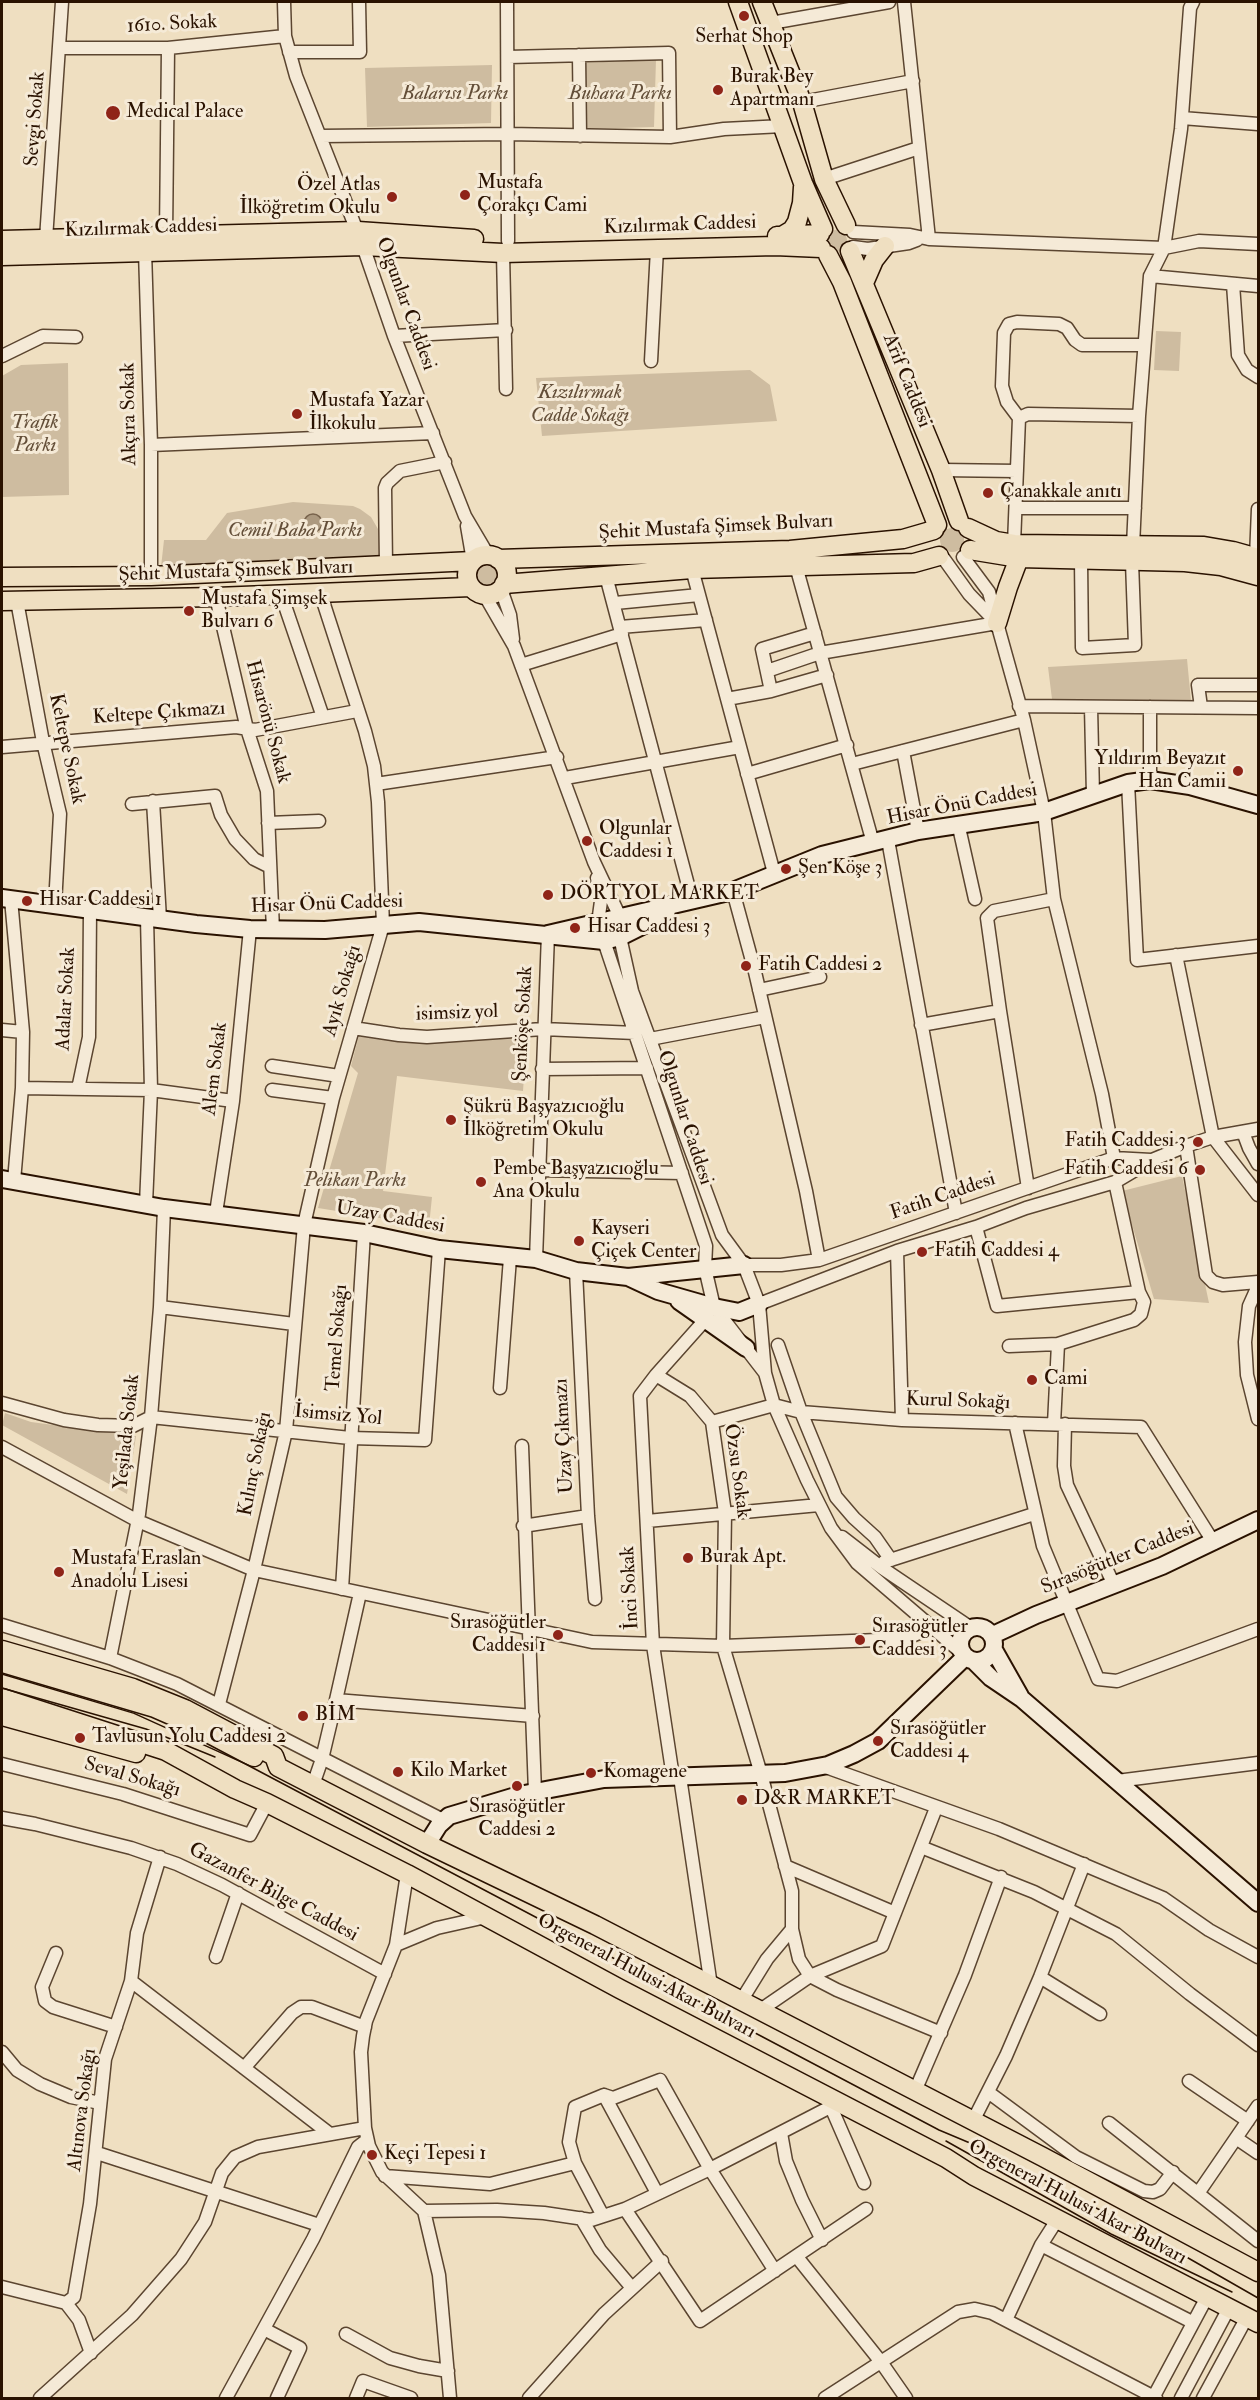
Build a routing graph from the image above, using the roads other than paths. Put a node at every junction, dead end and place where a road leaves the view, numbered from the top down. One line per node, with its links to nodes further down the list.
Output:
1 (62, 2): 12 (street, Sevgi Sokak)
2 (284, 2): 11 (street, Olgunlar Caddesi)
3 (360, 2): 14 (street)
4 (507, 2): 16 (street)
5 (738, 2): 21 (main road, Arif Caddesi)
6 (762, 2): 10 (main road, Arif Caddesi)
7 (889, 2): 10 (street)
8 (904, 2): 17 (street)
9 (1193, 2): 19 (street)
10 (771, 23): 18 (main road, Arif Caddesi)
11 (285, 36): 13 (street, 1610. Sokak); 14 (street, Olgunlar Caddesi)
12 (61, 48): 13 (street, 1610. Sokak); 31 (street, Sevgi Sokak)
13 (168, 48): 29 (street)
14 (289, 52): 23 (street, Olgunlar Caddesi)
15 (579, 55): 16 (street); 24 (street); 25 (street)
16 (508, 57): 22 (street)
17 (913, 81): 18 (street); 26 (street)
18 (802, 102): 27 (main road, Arif Caddesi)
19 (1182, 117): 20 (street); 40 (street)
20 (1258, 124)
21 (783, 126): 25 (street); 28 (main road, Arif Caddesi)
22 (508, 134): 23 (street); 24 (street); 39 (street)
23 (321, 136): 32 (street, Olgunlar Caddesi)
24 (580, 136): 25 (street)
25 (670, 137)
26 (919, 148): 27 (street); 34 (street)
27 (824, 179): 33 (main road, Arif Caddesi)
28 (803, 183): 30 (main road); 36 (main road, Arif Caddesi)
29 (166, 236): 31 (main road, Kızılırmak Caddesi); 32 (main road, Kızılırmak Caddesi)
30 (783, 236): 36 (main road, Kızılırmak Caddesi); 39 (main road, Kızılırmak Caddesi)
31 (46, 238): 35 (main road, Kızılırmak Caddesi)
32 (361, 238): 39 (main road, Kızılırmak Caddesi); 42 (main road, Kızılırmak Caddesi); 49 (street, Olgunlar Caddesi)
33 (850, 239): 34 (street); 36 (main road); 36 (main road); 38 (street); 45 (main road, Arif Caddesi)
34 (925, 239): 38 (street); 40 (street)
35 (2, 240)
36 (823, 242): 41 (main road, Kızılırmak Caddesi); 67 (main road, Arif Caddesi)
37 (1258, 244): 40 (street)
38 (885, 246): 45 (main road)
39 (506, 247): 41 (main road, Kızılırmak Caddesi); 48 (street)
40 (1164, 248): 44 (street)
41 (657, 249): 53 (street)
42 (145, 251): 43 (main road, Kızılırmak Caddesi); 59 (street, Akçıra Sokak)
43 (2, 256)
44 (1150, 276): 46 (street); 51 (street)
45 (864, 283): 61 (main road, Arif Caddesi)
46 (1233, 284): 47 (street); 54 (street)
47 (1258, 286)
48 (506, 330): 49 (street); 55 (street)
49 (394, 336): 58 (street, Olgunlar Caddesi)
50 (76, 337): 52 (street)
51 (1144, 345): 56 (street); 57 (street)
52 (2, 356)
53 (651, 361)
54 (1258, 377)
55 (506, 389)
56 (1139, 416): 57 (street); 64 (street)
57 (1019, 418): 62 (street)
58 (434, 433): 59 (street); 60 (street, Olgunlar Caddesi)
59 (152, 445): 78 (street, Akçıra Sokak)
60 (445, 462): 73 (street, Olgunlar Caddesi); 75 (street)
61 (941, 470): 62 (street); 66 (main road, Arif Caddesi)
62 (1017, 471): 63 (street)
63 (1016, 508): 64 (street); 68 (street)
64 (1135, 508): 70 (street)
65 (1258, 509): 72 (street)
66 (964, 525): 67 (main road, Şehit Mustafa Şimsek Bulvarı); 68 (main road); 69 (main road)
67 (936, 528): 71 (main road); 73 (main road, Şehit Mustafa Şimsek Bulvarı)
68 (1017, 551): 69 (main road, Şehit Mustafa Şimsek Bulvarı); 70 (main road); 74 (main road); 90 (main road)
69 (967, 554): 71 (main road, Şehit Mustafa Şimsek Bulvarı); 90 (street)
70 (1133, 554): 72 (main road); 74 (main road); 74 (street); 80 (main road)
71 (942, 558): 76 (main road, Şehit Mustafa Şimsek Bulvarı); 90 (street)
72 (1257, 558)
73 (486, 559): 75 (main road, Şehit Mustafa Şimsek Bulvarı); 82 (main road); 82 (main road)
74 (1081, 560)
75 (386, 565): 78 (main road, Şehit Mustafa Şimsek Bulvarı)
76 (796, 566): 77 (main road, Şehit Mustafa Şimsek Bulvarı); 92 (street)
77 (692, 569): 79 (main road, Şehit Mustafa Şimsek Bulvarı); 85 (street)
78 (151, 576): 81 (main road, Şehit Mustafa Şimsek Bulvarı)
79 (606, 576): 82 (main road, Şehit Mustafa Şimsek Bulvarı); 88 (street)
80 (1258, 576)
81 (2, 577)
82 (490, 589): 83 (main road, Şehit Mustafa Şimsek Bulvarı); 93 (street); 93 (street)
83 (320, 592): 84 (main road, Şehit Mustafa Şimsek Bulvarı); 106 (street, Ayık Sokağı)
84 (280, 594): 86 (main road, Şehit Mustafa Şimsek Bulvarı); 107 (street)
85 (699, 595): 88 (street); 89 (street)
86 (216, 597): 87 (main road, Şehit Mustafa Şimsek Bulvarı); 109 (street, Hisarönü Sokak)
87 (9, 601): 110 (street, Keltepe Sokak)
88 (615, 603): 91 (street)
89 (706, 620): 91 (street); 100 (street)
90 (997, 623): 94 (street); 101 (street)
91 (621, 631): 95 (street); 116 (street)
92 (815, 633): 94 (street); 96 (street)
93 (514, 646): 95 (street, Olgunlar Caddesi)
94 (820, 653): 96 (street); 97 (street)
95 (521, 665): 115 (street, Olgunlar Caddesi)
96 (767, 670): 99 (street)
97 (827, 675): 99 (street); 111 (street)
98 (1258, 685): 104 (street)
99 (771, 692): 100 (street)
100 (727, 699): 113 (street)
101 (1019, 706): 102 (street); 108 (street)
102 (1091, 706): 103 (street); 123 (street)
103 (1150, 707): 104 (street); 120 (street)
104 (1201, 707): 105 (street)
105 (1258, 708)
106 (357, 711): 107 (street, Keltepe Çıkmazı); 122 (street, Ayık Sokağı)
107 (323, 717): 109 (street, Keltepe Çıkmazı)
108 (1024, 720): 114 (street); 127 (street)
109 (247, 729): 110 (street, Keltepe Çıkmazı); 129 (street, Hisarönü Sokak)
110 (43, 742): 112 (street, Keltepe Çıkmazı); 142 (street, Keltepe Sokak)
111 (847, 746): 117 (street); 118 (street)
112 (2, 747)
113 (740, 747): 116 (street); 118 (street)
114 (903, 751): 117 (street); 131 (street)
115 (557, 757): 119 (street, Olgunlar Caddesi); 122 (street)
116 (657, 762): 119 (street); 140 (street)
117 (852, 764): 132 (street)
118 (747, 774): 135 (street)
119 (565, 778): 133 (street, Olgunlar Caddesi)
120 (1150, 780): 121 (main road, Hisar Önü Caddesi); 126 (main road, Hisar Önü Caddesi)
121 (1128, 783): 123 (main road, Hisar Önü Caddesi); 153 (street)
122 (376, 784): 147 (street, Ayık Sokağı)
123 (1093, 795): 127 (main road, Hisar Önü Caddesi)
124 (153, 801): 125 (street); 134 (street); 145 (street)
125 (132, 804)
126 (1258, 805)
127 (1044, 812): 130 (main road, Hisar Önü Caddesi); 139 (street)
128 (319, 821): 129 (street)
129 (268, 823): 134 (street, Hisarönü Sokak)
130 (958, 824): 131 (main road, Hisar Önü Caddesi); 138 (street)
131 (918, 831): 132 (main road, Hisar Önü Caddesi)
132 (881, 842): 135 (main road, Hisar Önü Caddesi); 158 (street)
133 (594, 862): 144 (street, Olgunlar Caddesi); 146 (street, Olgunlar Caddesi)
134 (270, 867): 149 (street, Hisarönü Sokak)
135 (774, 873): 136 (main road, Hisar Önü Caddesi)
136 (733, 891): 140 (main road, Hisar Önü Caddesi); 155 (street)
137 (6, 898): 142 (main road, Hisar Önü Caddesi); 162 (street)
138 (975, 899)
139 (1054, 899): 156 (street); 179 (street)
140 (692, 900): 141 (main road, Hisar Önü Caddesi)
141 (675, 904): 144 (main road, Hisar Önü Caddesi); 151 (main road, Hisar Önü Caddesi)
142 (55, 905): 143 (main road, Hisar Önü Caddesi)
143 (90, 910): 145 (main road, Hisar Önü Caddesi); 170 (street, Adalar Sokak)
144 (620, 917): 146 (main road, Hisar Önü Caddesi); 151 (street, Olgunlar Caddesi)
145 (153, 919): 148 (main road, Hisar Önü Caddesi); 171 (street)
146 (597, 923): 150 (main road, Hisar Önü Caddesi); 151 (street, Olgunlar Caddesi)
147 (383, 925): 149 (main road, Hisar Önü Caddesi); 150 (main road, Hisar Önü Caddesi); 159 (street, Ayık Sokağı)
148 (250, 929): 149 (main road, Hisar Önü Caddesi); 174 (street, Alem Sokak)
149 (273, 930)
150 (548, 934): 151 (main road, Hisar Önü Caddesi); 160 (street, Şenköşe Sokak)
151 (612, 939): 163 (street, Olgunlar Caddesi); 164 (street, Olgunlar Caddesi)
152 (1258, 946): 153 (street)
153 (1176, 955): 177 (street)
154 (820, 977): 155 (street)
155 (759, 990): 157 (street)
156 (1000, 1011): 158 (street); 186 (street)
157 (765, 1017): 164 (street); 199 (street)
158 (921, 1025): 191 (street)
159 (353, 1028): 160 (street, isimsiz yol); 168 (street, Ayık Sokağı)
160 (543, 1029): 163 (street, isimsiz yol); 167 (street, Şenköşe Sokak)
161 (2, 1030): 162 (street)
162 (23, 1032): 169 (street)
163 (635, 1033): 166 (street, Olgunlar Caddesi)
164 (650, 1039): 200 (street, Olgunlar Caddesi)
165 (272, 1066): 168 (street)
166 (647, 1068): 167 (street); 183 (street, Olgunlar Caddesi)
167 (542, 1069): 182 (street, Şenköşe Sokak)
168 (339, 1076): 173 (street, Ayık Sokağı)
169 (22, 1088): 170 (street); 184 (street)
170 (78, 1089): 171 (street)
171 (151, 1090): 174 (street); 188 (street)
172 (272, 1090): 173 (street)
173 (333, 1098): 192 (street, Ayık Sokağı)
174 (233, 1101): 190 (street, Alem Sokak)
175 (1258, 1129): 176 (street, Fatih Caddesi)
176 (1243, 1132): 177 (street, Fatih Caddesi); 181 (street)
177 (1213, 1137): 178 (street, Fatih Caddesi); 187 (street)
178 (1186, 1146): 180 (street, Fatih Caddesi); 204 (street)
179 (1114, 1158): 180 (street, Fatih Caddesi); 186 (street, Fatih Caddesi)
180 (1152, 1160): 185 (street, Fatih Caddesi)
181 (1258, 1164)
182 (538, 1170): 183 (street); 198 (street, Şenköşe Sokak)
183 (682, 1173): 201 (street, Olgunlar Caddesi)
184 (8, 1180): 188 (main road, Uzay Caddesi)
185 (1114, 1182): 193 (street, Fatih Caddesi); 205 (street)
186 (1028, 1188): 191 (street, Fatih Caddesi)
187 (1258, 1195)
188 (146, 1204): 189 (main road, Uzay Caddesi)
189 (164, 1208): 190 (main road, Uzay Caddesi); 207 (street, Yeşilada Sokak)
190 (216, 1213): 192 (main road, Uzay Caddesi)
191 (956, 1213): 199 (street, Fatih Caddesi)
192 (304, 1225): 194 (main road, Uzay Caddesi); 209 (street, Kılınç Sokağı)
193 (976, 1227): 196 (street, Fatih Caddesi); 205 (street)
194 (364, 1233): 195 (main road, Uzay Caddesi); 228 (street, Temel Sokağı)
195 (439, 1249): 197 (main road, Uzay Caddesi); 228 (street, İsimsiz Yol)
196 (897, 1251): 206 (street, Fatih Caddesi); 222 (street)
197 (510, 1258): 198 (main road, Uzay Caddesi); 216 (street)
198 (536, 1259): 202 (main road, Uzay Caddesi)
199 (819, 1260): 200 (street, Fatih Caddesi)
200 (744, 1264): 201 (main road, Uzay Caddesi); 206 (street, Olgunlar Caddesi)
201 (705, 1268): 203 (main road, Uzay Caddesi); 208 (street, Olgunlar Caddesi)
202 (576, 1271): 203 (main road, Uzay Caddesi); 234 (street, Uzay Çıkmazı)
203 (628, 1276): 208 (main road, Uzay Caddesi)
204 (1258, 1284): 221 (street)
205 (1139, 1292): 210 (street)
206 (759, 1304): 208 (main road, Uzay Caddesi); 214 (street, Olgunlar Caddesi)
207 (160, 1307): 209 (street); 220 (street, Yeşilada Sokak)
208 (710, 1313): 213 (main road); 215 (street)
209 (294, 1324): 226 (street, Kılınç Sokağı)
210 (1058, 1344): 212 (street); 225 (street)
211 (778, 1345): 219 (street)
212 (1009, 1346)
213 (746, 1348): 214 (street, Olgunlar Caddesi)
214 (765, 1373): 218 (street, Olgunlar Caddesi)
215 (656, 1375): 223 (street, Özsu Sokak); 237 (street, İnci Sokak)
216 (500, 1388)
217 (2, 1403): 220 (street, İsimsiz Yol)
218 (774, 1405): 219 (street, Kurul Sokağı); 223 (street); 231 (street, Olgunlar Caddesi)
219 (801, 1412): 222 (street, Kurul Sokağı); 241 (street)
220 (151, 1417): 226 (street, İsimsiz Yol); 235 (street, Yeşilada Sokak)
221 (1258, 1419)
222 (902, 1420): 224 (street, Kurul Sokağı)
223 (712, 1422): 232 (street, Özsu Sokak)
224 (1015, 1423): 225 (street, Kurul Sokağı); 233 (street)
225 (1060, 1424): 240 (street, Kurul Sokağı); 244 (street)
226 (286, 1431): 228 (street, İsimsiz Yol); 243 (street, Kılınç Sokağı)
227 (2, 1438): 235 (street)
228 (350, 1438): 245 (street, Temel Sokağı)
229 (522, 1446): 238 (street)
230 (2, 1447): 235 (street)
231 (819, 1505): 232 (street); 239 (street, Olgunlar Caddesi)
232 (725, 1513): 237 (street); 256 (street, Özsu Sokak)
233 (1034, 1514): 241 (street); 248 (street)
234 (588, 1516): 238 (street); 247 (street, Uzay Çıkmazı)
235 (138, 1518): 243 (street); 259 (street, Yeşilada Sokak)
236 (1258, 1520): 240 (main road, Sırasöğütler Caddesi)
237 (647, 1521): 255 (street, İnci Sokak)
238 (524, 1526): 252 (street)
239 (831, 1528): 242 (street); 250 (street)
240 (1214, 1543): 244 (main road, Sırasöğütler Caddesi)
241 (891, 1560): 242 (street)
242 (876, 1564): 251 (street)
243 (254, 1570): 245 (street); 264 (street, Kılınç Sokağı)
244 (1114, 1586): 248 (main road, Sırasöğütler Caddesi)
245 (342, 1589): 246 (street)
246 (360, 1593): 252 (street); 263 (street)
247 (595, 1599)
248 (1066, 1605): 253 (street); 254 (main road, Sırasöğütler Caddesi)
249 (2, 1625): 259 (street)
250 (932, 1628): 256 (street); 258 (street)
251 (971, 1628): 254 (main road); 258 (main road)
252 (530, 1629): 255 (street); 266 (street)
253 (1258, 1629)
254 (993, 1643): 258 (main road); 262 (main road)
255 (653, 1645): 256 (street); 273 (street, İnci Sokak)
256 (723, 1646): 272 (street, Özsu Sokak)
257 (2, 1650): 271 (main road, Orgeneral Hulusi Akar Bulvarı)
258 (967, 1657): 262 (main road); 270 (main road)
259 (110, 1658): 264 (street)
260 (2, 1664): 271 (main road, Orgeneral Hulusi Akar Bulvarı)
261 (2, 1698): 276 (main road, Orgeneral Hulusi Akar Bulvarı)
262 (1022, 1699): 274 (main road)
263 (336, 1700): 266 (street); 267 (street)
264 (219, 1704): 267 (street)
265 (2, 1716): 276 (main road)
266 (533, 1716): 277 (street)
267 (322, 1759): 275 (street); 281 (street)
268 (1258, 1763): 274 (street)
269 (2, 1764): 278 (street, Seval Sokağı)
270 (823, 1766): 272 (main road); 279 (street)
271 (278, 1767): 275 (main road, Orgeneral Hulusi Akar Bulvarı)
272 (761, 1774): 273 (main road); 286 (street, Özsu Sokak)
273 (676, 1777): 277 (main road); 303 (street, İnci Sokak)
274 (1117, 1781): 290 (main road)
275 (313, 1785): 282 (main road, Orgeneral Hulusi Akar Bulvarı)
276 (235, 1789): 278 (main road, Orgeneral Hulusi Akar Bulvarı)
277 (535, 1792): 281 (main road)
278 (267, 1803): 287 (main road, Orgeneral Hulusi Akar Bulvarı)
279 (936, 1808): 283 (street); 285 (street)
280 (2, 1818): 284 (street, Gazanfer Bilge Caddesi)
281 (443, 1820): 282 (main road)
282 (428, 1844): 303 (main road, Orgeneral Hulusi Akar Bulvarı)
283 (921, 1847): 288 (street); 292 (street)
284 (160, 1857): 289 (street, Gazanfer Bilge Caddesi); 302 (street, Altınova Sokağı)
285 (1084, 1864): 291 (street); 298 (street)
286 (785, 1866): 292 (street); 294 (street, Özsu Sokak)
287 (406, 1874): 293 (main road, Orgeneral Hulusi Akar Bulvarı); 295 (street)
288 (1001, 1877): 291 (street); 309 (street)
289 (238, 1893): 297 (street); 299 (street, Gazanfer Bilge Caddesi)
290 (1258, 1903)
291 (1066, 1908): 301 (street); 310 (street)
292 (895, 1912): 300 (street)
293 (486, 1917): 295 (street); 318 (main road, Orgeneral Hulusi Akar Bulvarı)
294 (792, 1929): 300 (street, Özsu Sokak); 304 (street)
295 (396, 1945): 299 (street)
296 (56, 1953): 307 (street)
297 (216, 1957)
298 (1258, 1957)
299 (385, 1974): 308 (street)
300 (810, 1976): 305 (street); 309 (street)
301 (1040, 1977): 306 (street); 315 (street)
302 (132, 1981): 307 (street, Altınova Sokağı); 312 (street)
303 (711, 1986): 304 (main road, Orgeneral Hulusi Akar Bulvarı)
304 (741, 2001): 305 (main road, Orgeneral Hulusi Akar Bulvarı)
305 (759, 2011): 314 (main road, Orgeneral Hulusi Akar Bulvarı)
306 (1100, 2014)
307 (116, 2027): 317 (street, Altınova Sokağı)
308 (364, 2027): 312 (street); 325 (street)
309 (941, 2033): 314 (street)
310 (1258, 2045)
311 (2, 2052): 317 (street)
312 (243, 2068): 324 (street)
313 (1189, 2081): 321 (street)
314 (915, 2091): 320 (main road, Orgeneral Hulusi Akar Bulvarı)
315 (988, 2092): 320 (street); 331 (street)
316 (604, 2095): 329 (street); 330 (street); 336 (street)
317 (100, 2103): 327 (street, Altınova Sokağı)
318 (835, 2105): 323 (street); 333 (street); 342 (main road, Orgeneral Hulusi Akar Bulvarı)
319 (1258, 2106): 321 (street)
320 (973, 2121): 350 (main road, Orgeneral Hulusi Akar Bulvarı)
321 (1248, 2121): 326 (street)
322 (1109, 2123): 331 (street)
323 (781, 2133): 330 (street); 344 (street)
324 (330, 2134): 325 (street); 334 (street)
325 (366, 2134): 332 (street); 343 (street)
326 (1236, 2138): 328 (street); 335 (street)
327 (97, 2153): 334 (street); 354 (street, Altınova Sokağı)
328 (1258, 2153)
329 (575, 2163): 332 (street); 340 (street)
330 (710, 2169): 336 (street); 349 (street)
331 (1173, 2172): 335 (street)
332 (385, 2176): 339 (street)
333 (864, 2183)
334 (216, 2191): 343 (street); 361 (street)
335 (1199, 2192): 345 (street)
336 (657, 2193): 337 (street)
337 (625, 2209): 340 (street); 348 (street)
338 (866, 2209): 344 (street)
339 (424, 2211): 341 (street); 363 (street)
340 (603, 2216): 341 (street)
341 (580, 2218): 352 (street)
342 (1057, 2220): 346 (street); 353 (main road, Orgeneral Hulusi Akar Bulvarı)
343 (320, 2225): 359 (street)
344 (822, 2240): 347 (street)
345 (1258, 2241)
346 (1041, 2245): 356 (street); 358 (street)
347 (797, 2257): 349 (street); 362 (street)
348 (662, 2261): 349 (street); 352 (street)
349 (775, 2271)
350 (1258, 2272)
351 (2, 2287): 354 (street)
352 (632, 2288): 370 (street)
353 (1207, 2297): 355 (main road, Orgeneral Hulusi Akar Bulvarı); 358 (street)
354 (69, 2302): 361 (street)
355 (1229, 2308): 357 (main road, Orgeneral Hulusi Akar Bulvarı); 374 (street)
356 (1006, 2320): 362 (street); 373 (street)
357 (1253, 2320): 375 (street)
358 (1192, 2322): 373 (street)
359 (264, 2329): 365 (street); 366 (street)
360 (346, 2334): 363 (street)
361 (91, 2354): 364 (street)
362 (881, 2362): 371 (street); 372 (street)
363 (448, 2371): 369 (street)
364 (40, 2398)
365 (226, 2398)
366 (277, 2398)
367 (356, 2398): 368 (street)
368 (411, 2398)
369 (450, 2398)
370 (529, 2398)
371 (825, 2398)
372 (906, 2398)
373 (1154, 2398)
374 (1181, 2398)
375 (1203, 2398)

